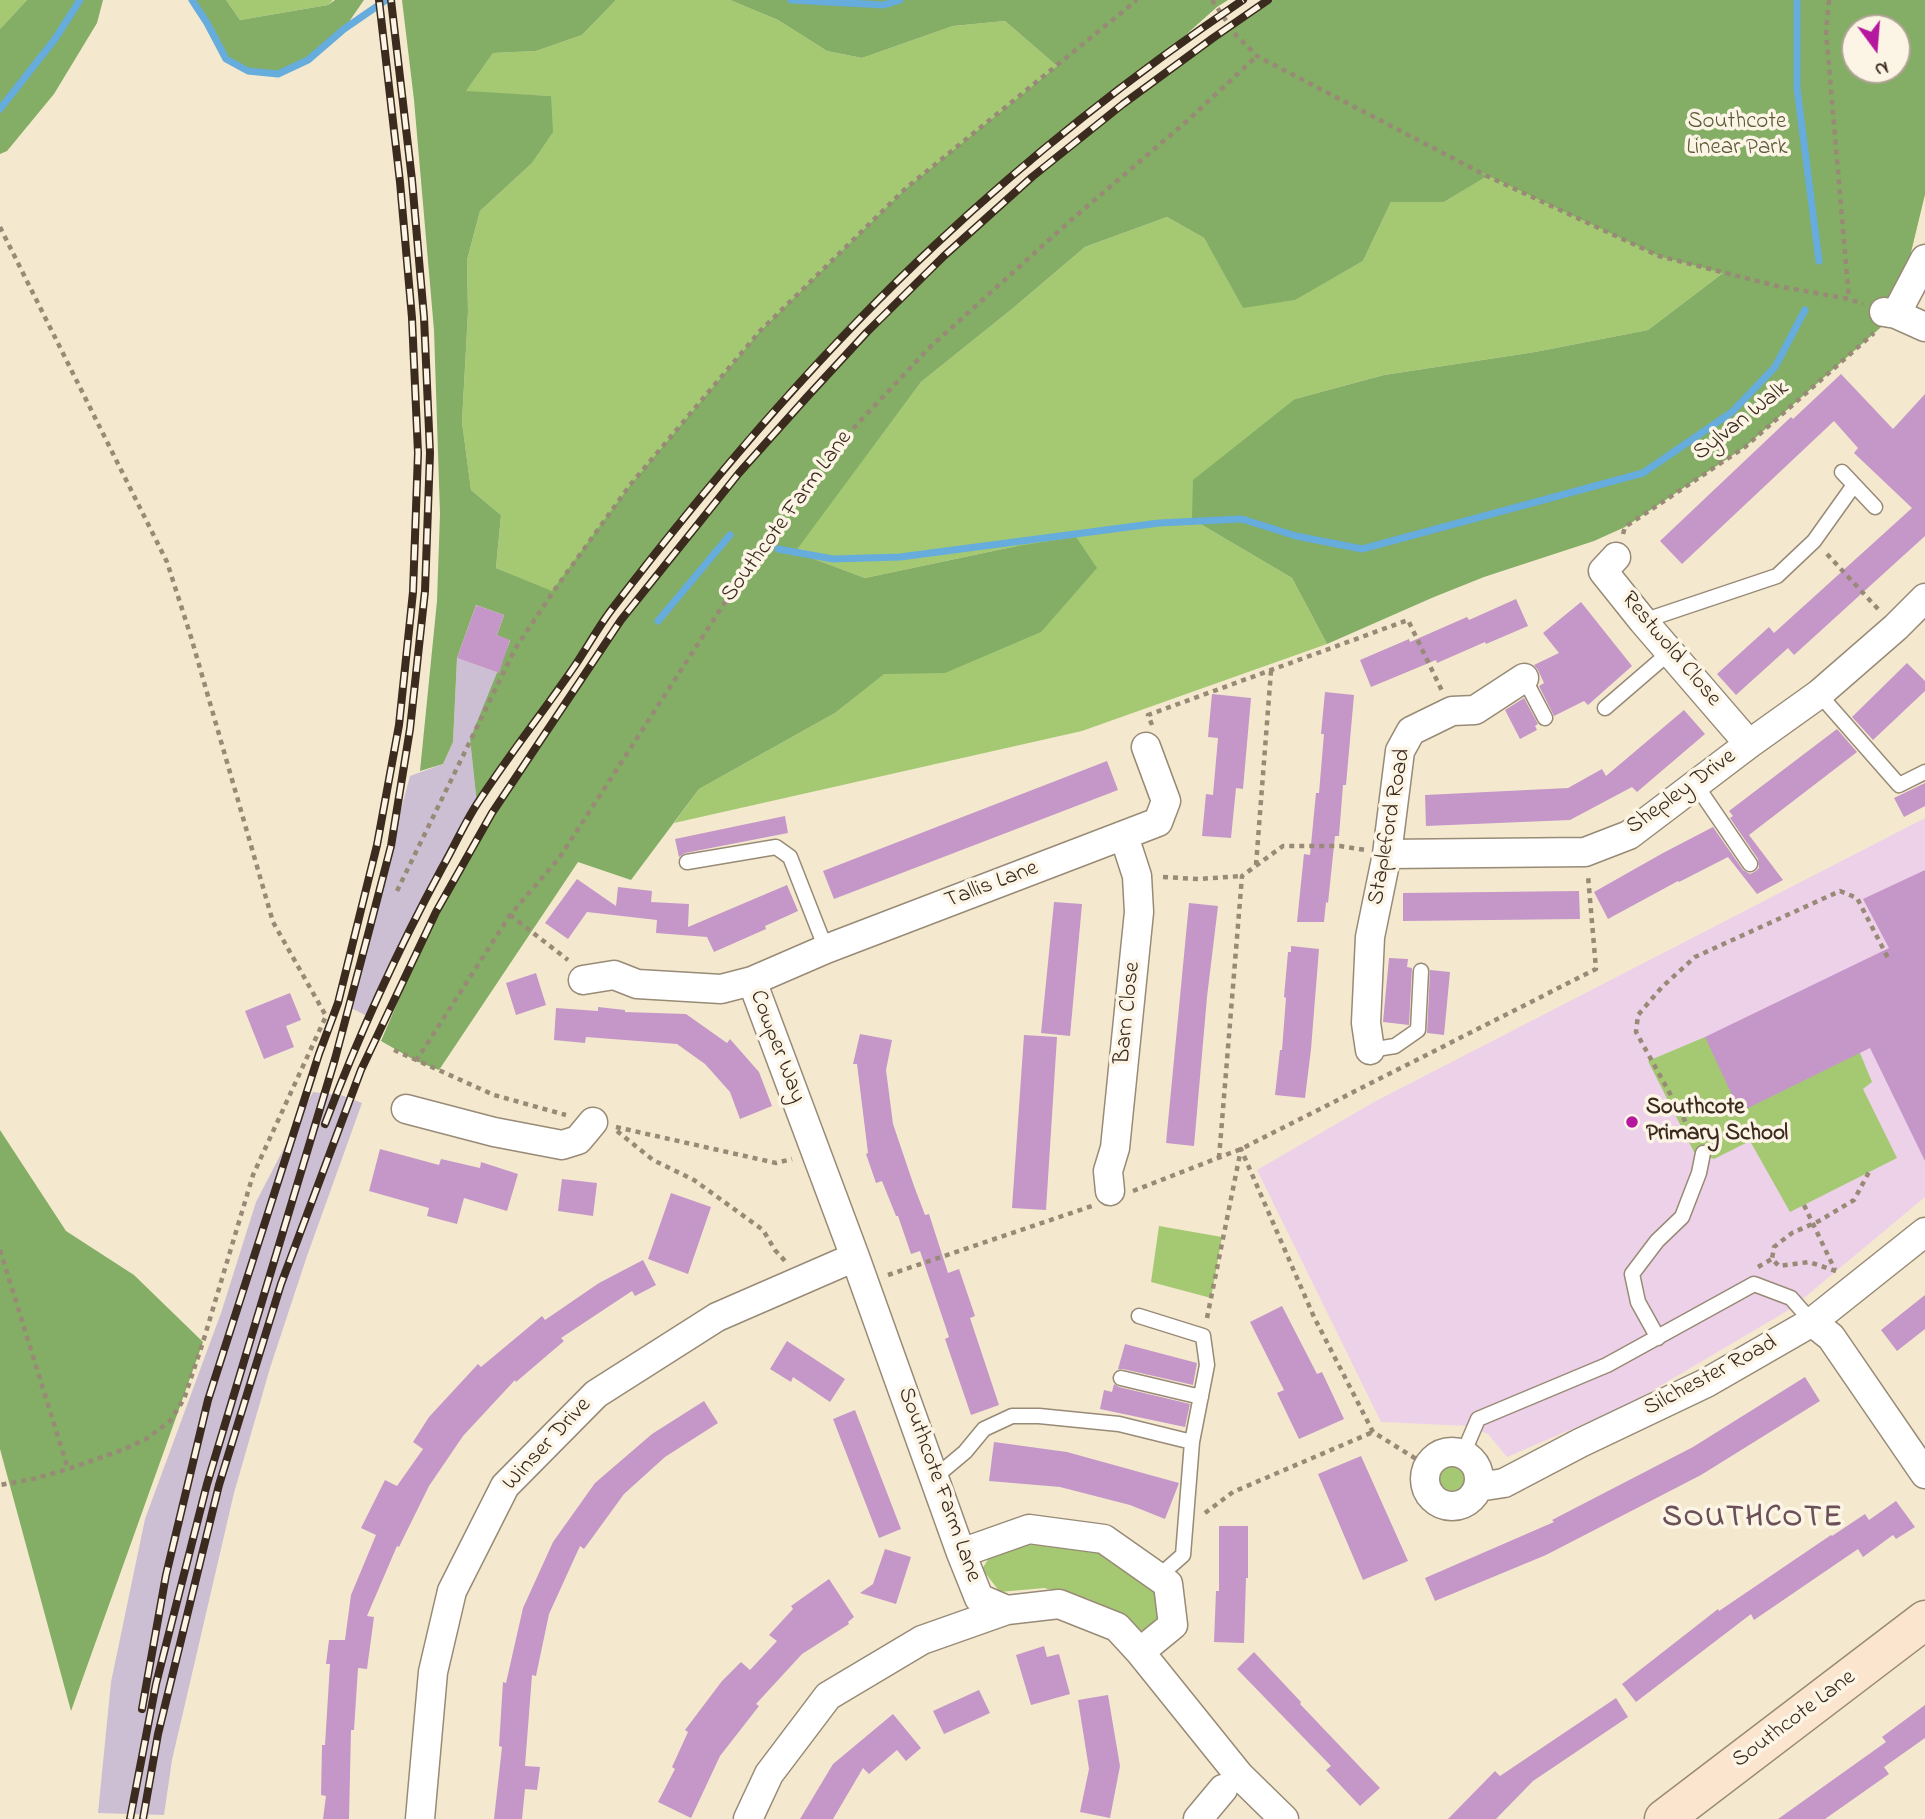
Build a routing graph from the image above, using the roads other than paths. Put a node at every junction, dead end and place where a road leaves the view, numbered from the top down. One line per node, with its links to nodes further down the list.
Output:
1 (1925, 259): 2 (street)
2 (1925, 327)
3 (1842, 472): 4 (lane)
4 (1854, 485): 5 (lane); 8 (lane)
5 (1875, 507)
6 (1616, 556): 8 (street, Restwold Close)
7 (1925, 598): 11 (street, Shepley Drive)
8 (1643, 621): 9 (street, Restwold Close)
9 (1670, 652): 12 (lane); 14 (street, Restwold Close)
10 (1524, 678): 13 (lane); 19 (street, Stapleford Road)
11 (1819, 694): 14 (street, Shepley Drive); 16 (lane)
12 (1605, 708)
13 (1545, 718)
14 (1749, 744): 17 (street, Shepley Drive)
15 (1146, 747): 18 (street, Tallis Lane)
16 (1925, 772)
17 (1696, 785): 19 (street, Shepley Drive); 21 (lane)
18 (1125, 836): 22 (street, Tallis Lane); 31 (street, Barn Close)
19 (1387, 854): 26 (street, Stapleford Road)
20 (687, 862): 22 (lane)
21 (1750, 863)
22 (827, 949): 25 (street, Tallis Lane)
23 (1421, 971): 26 (lane)
24 (583, 981): 25 (street, Cowper Way)
25 (752, 981): 30 (street, Cowper Way)
26 (1370, 1051)
27 (406, 1109): 28 (street)
28 (601, 1124)
29 (1703, 1153): 36 (lane)
30 (817, 1154): 33 (street, Southcote Farm Lane)
31 (1106, 1197)
32 (1925, 1232): 35 (street, Silchester Road)
33 (855, 1257): 42 (street, Southcote Farm Lane); 50 (street, Winser Drive)
34 (1139, 1316): 38 (lane)
35 (1812, 1321): 36 (lane); 41 (street); 43 (street, Silchester Road)
36 (1658, 1338): 40 (lane)
37 (1121, 1378): 38 (lane)
38 (1201, 1397): 39 (lane)
39 (1192, 1442): 42 (lane); 45 (lane)
40 (1463, 1454): 43 (street); 43 (street, Silchester Road)
41 (1925, 1474)
42 (934, 1478): 44 (street, Southcote Farm Lane)
43 (1478, 1487)
44 (961, 1553): 45 (street); 46 (street, Southcote Farm Lane)
45 (1158, 1577): 48 (street)
46 (1007, 1610): 48 (street); 51 (street)
47 (1925, 1620): 54 (street, Southcote Lane)
48 (1140, 1652): 53 (street)
49 (1223, 1789): 52 (street)
50 (420, 1819)
51 (748, 1819)
52 (1198, 1819)
53 (1284, 1819)
54 (1664, 1819)

